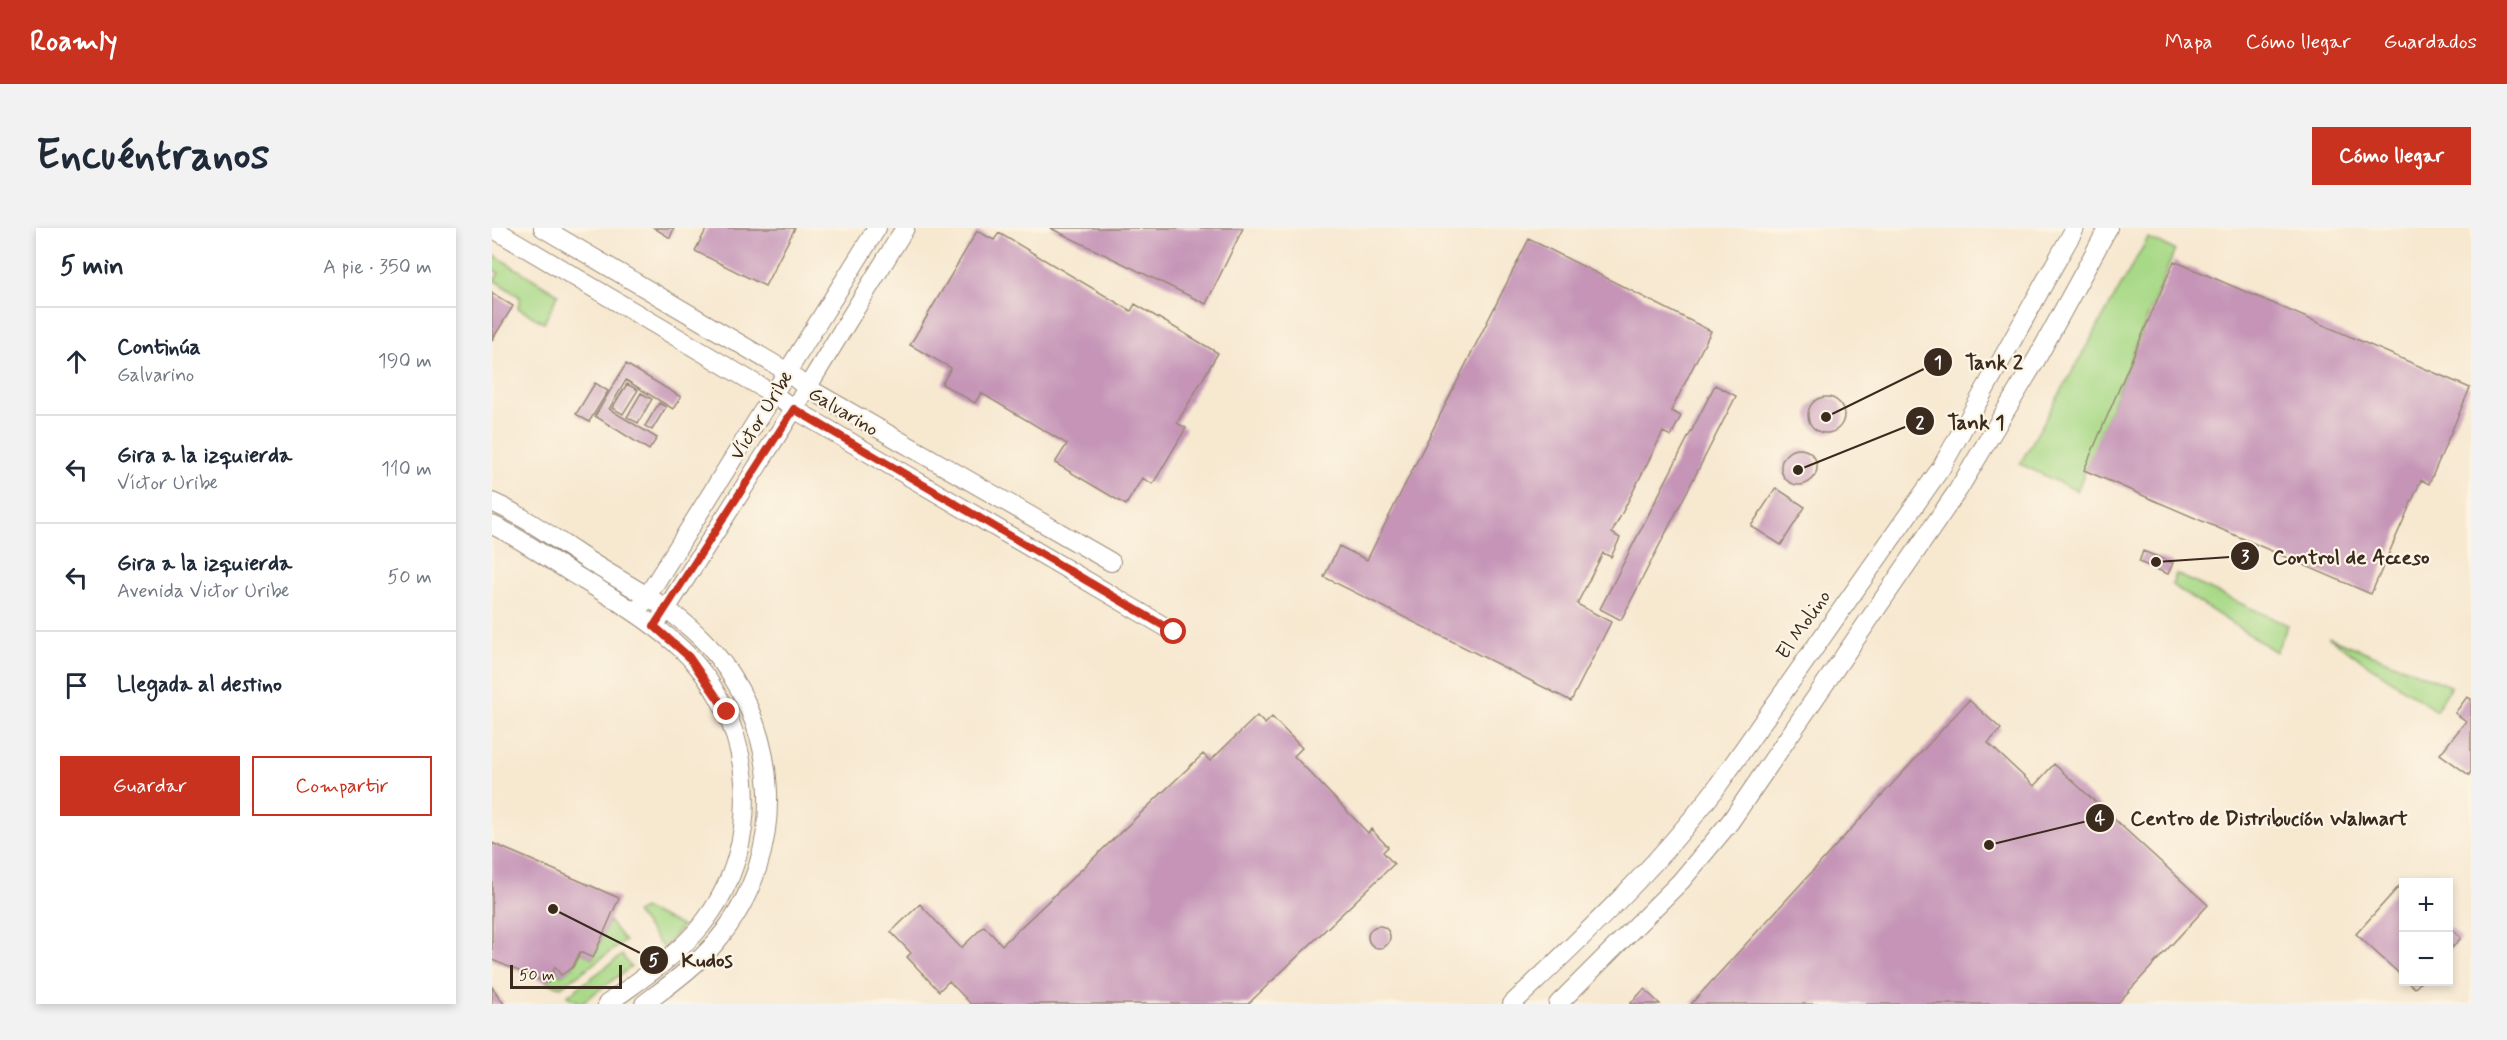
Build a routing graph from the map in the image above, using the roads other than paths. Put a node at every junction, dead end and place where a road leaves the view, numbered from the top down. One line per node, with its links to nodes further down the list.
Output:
1 (492, 228): 9 (street, Galvarino)
2 (543, 228): 7 (street, Galvarino)
3 (877, 228): 7 (street, Víctor Uribe)
4 (905, 228): 8 (street, Víctor Uribe)
5 (2075, 228): 21 (street, El Molino)
6 (2106, 230): 22 (street)
7 (786, 371): 8 (street, Galvarino); 9 (street, Víctor Uribe)
8 (806, 387): 10 (street, Víctor Uribe); 12 (street, Galvarino)
9 (773, 394): 10 (street, Galvarino); 16 (street, Víctor Uribe)
10 (794, 409): 14 (street, Galvarino); 17 (street, Víctor Uribe)
11 (492, 502): 16 (street)
12 (1043, 524): 14 (street); 15 (street, Galvarino)
13 (492, 525): 18 (street)
14 (1029, 548): 20 (street, Galvarino)
15 (1111, 562)
16 (647, 596): 17 (street); 18 (street, Víctor Uribe)
17 (667, 609): 19 (street, Víctor Uribe); 24 (street)
18 (637, 613): 19 (street)
19 (654, 626): 23 (street)
20 (1174, 632)
21 (1678, 837): 22 (street); 25 (street, El Molino)
22 (1698, 862): 26 (street)
23 (607, 1004)
24 (644, 1004)
25 (1512, 1004)
26 (1557, 1004)

